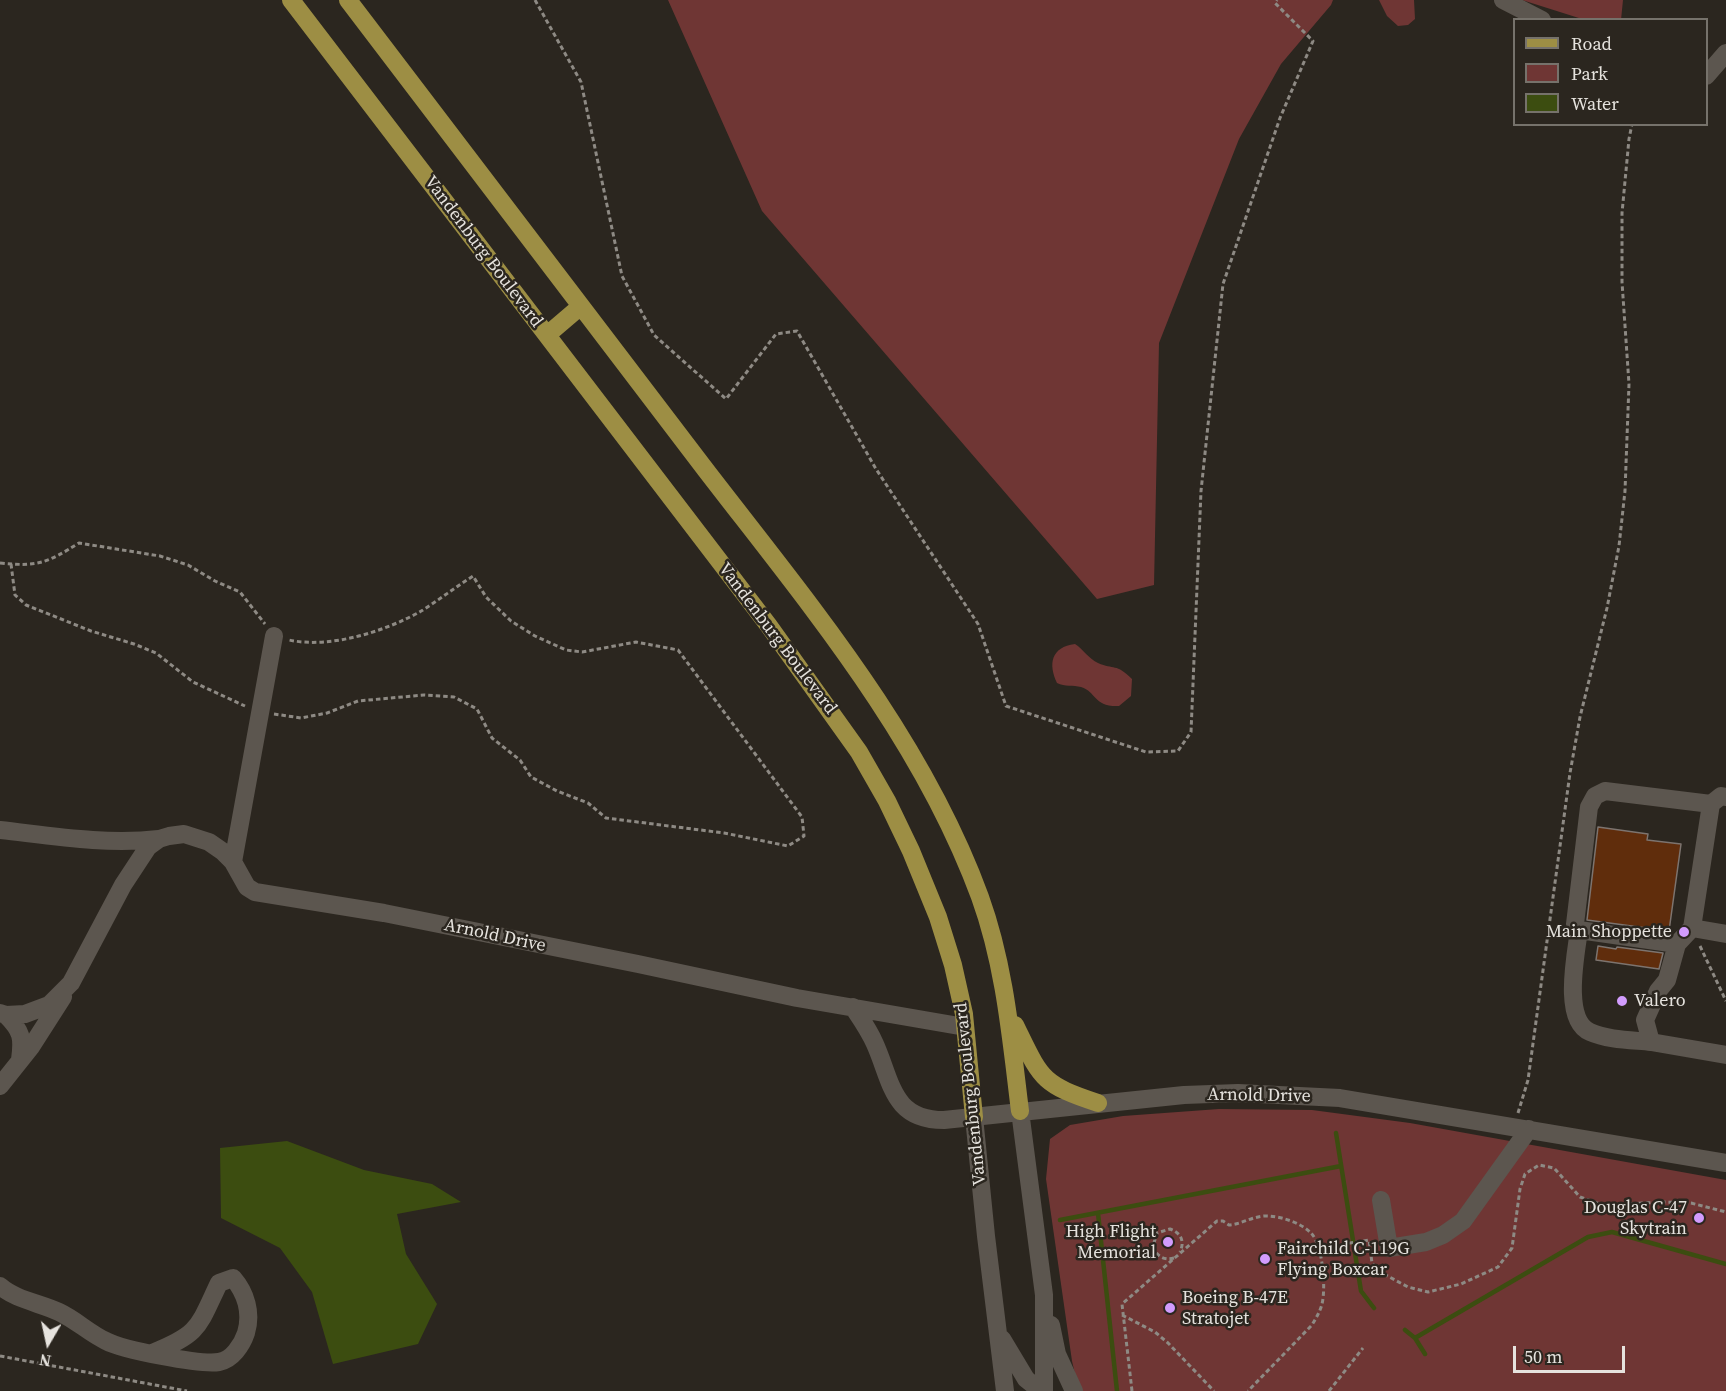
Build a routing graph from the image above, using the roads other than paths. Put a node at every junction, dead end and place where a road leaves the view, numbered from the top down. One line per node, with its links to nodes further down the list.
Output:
1 (291, 0): 8 (main road, Vandenburg Boulevard)
2 (348, 0): 7 (main road)
3 (1503, 0): 4 (street)
4 (1538, 18)
5 (1726, 53): 6 (street)
6 (1708, 75)
7 (581, 306): 8 (main road); 20 (main road)
8 (547, 335): 22 (main road, Vandenburg Boulevard)
9 (274, 636): 13 (street)
10 (1718, 800): 14 (street); 15 (street)
11 (0, 830): 12 (street, Arnold Drive)
12 (159, 839): 13 (street, Arnold Drive); 18 (street)
13 (233, 862): 19 (street, Arnold Drive)
14 (1692, 928): 16 (street); 17 (street)
15 (1580, 930): 17 (street); 23 (street)
16 (1726, 934)
17 (1677, 944): 23 (street)
18 (71, 983): 21 (street); 25 (street)
19 (853, 1008): 22 (street, Arnold Drive); 29 (street, Arnold Drive)
20 (1008, 1010): 27 (main road); 28 (main road)
21 (3, 1014): 25 (street)
22 (965, 1027): 29 (main road, Vandenburg Boulevard)
23 (1651, 1042): 24 (street)
24 (1726, 1055)
25 (20, 1060): 26 (street)
26 (0, 1086)
27 (1098, 1103): 28 (street, Arnold Drive); 30 (street, Arnold Drive)
28 (1020, 1112): 29 (street, Arnold Drive); 34 (street)
29 (974, 1117): 35 (street, Vandenburg Boulevard)
30 (1521, 1127): 31 (street, Arnold Drive); 32 (street)
31 (1726, 1162)
32 (1381, 1200)
33 (0, 1286): 36 (street)
34 (1044, 1295): 38 (street); 39 (street)
35 (998, 1332): 37 (street, Vandenburg Boulevard); 38 (street)
36 (152, 1353): 36 (street)
37 (1005, 1391)
38 (1042, 1391)
39 (1074, 1391)

